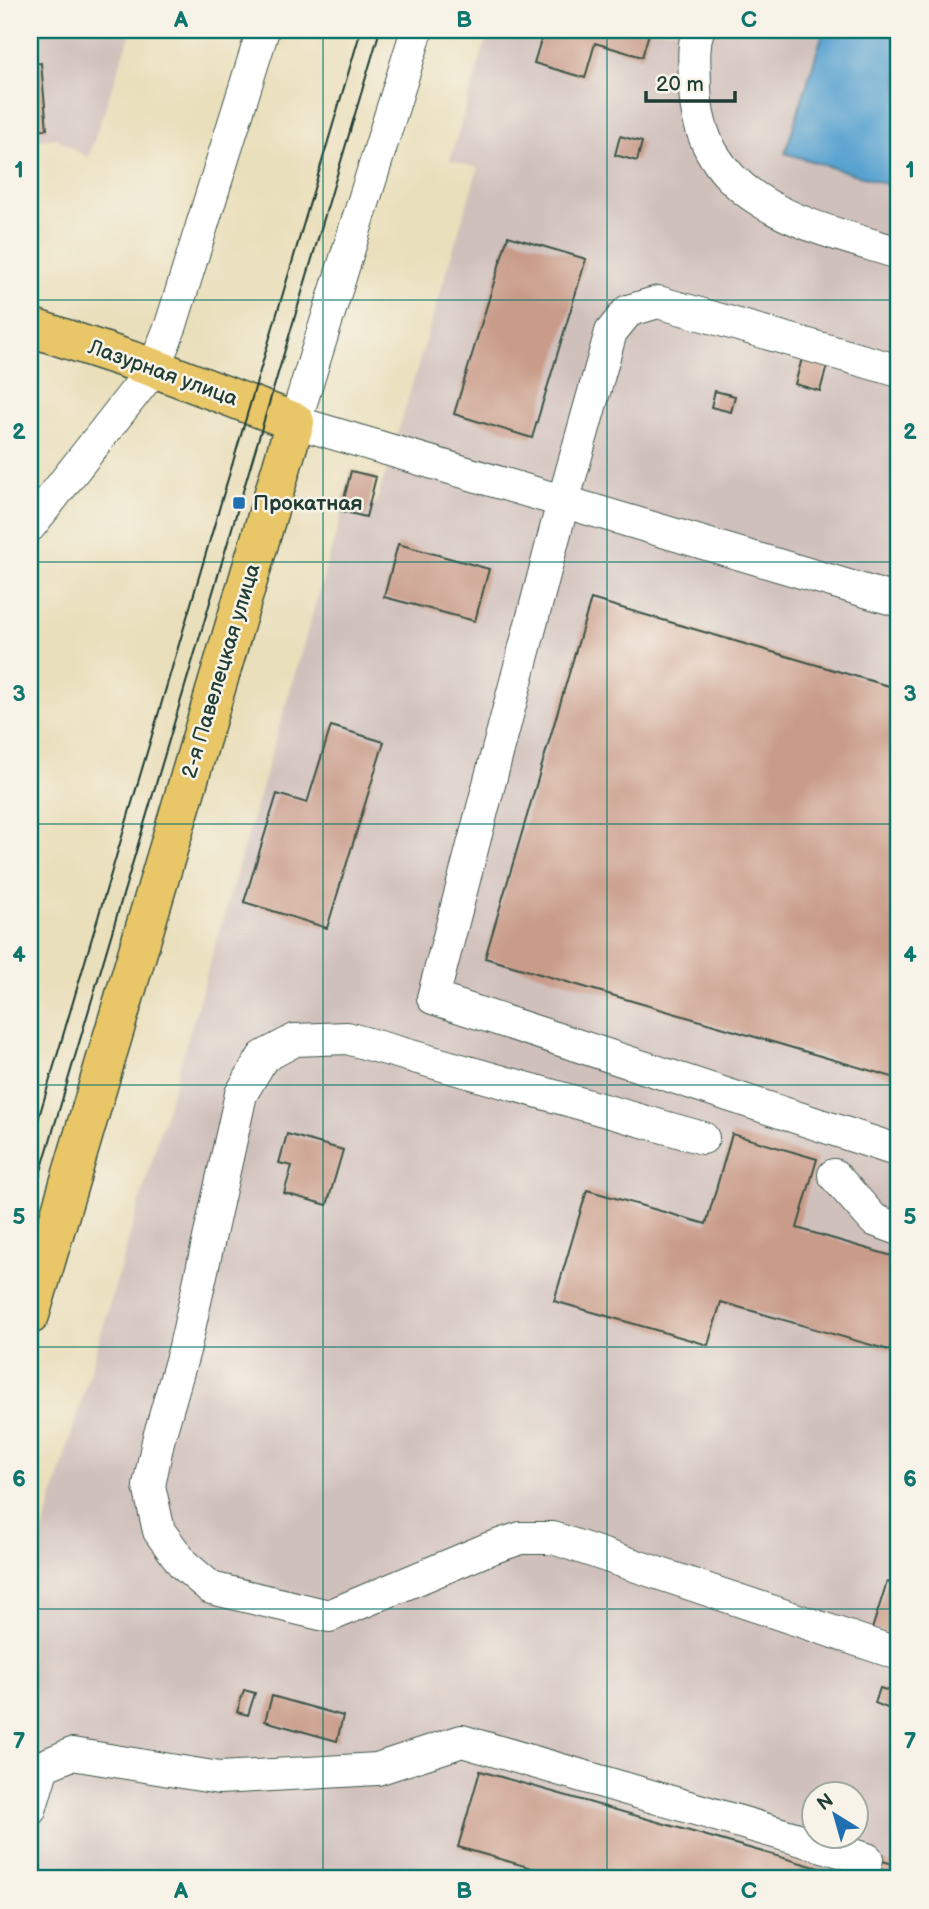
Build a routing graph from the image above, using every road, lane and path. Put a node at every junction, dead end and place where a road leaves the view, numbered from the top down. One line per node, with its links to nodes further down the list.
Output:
1 (263, 30): 6 (street)
2 (417, 30): 8 (street, 2-я Павелецкая улица)
3 (698, 30): 4 (street)
4 (899, 253)
5 (30, 327): 6 (main road, Лазурная улица)
6 (154, 368): 8 (main road, Лазурная улица); 10 (street)
7 (899, 371): 9 (street)
8 (295, 422): 9 (street); 16 (main road, 2-я Павелецкая улица)
9 (563, 502): 11 (street); 13 (street)
10 (30, 526)
11 (899, 601)
12 (702, 1138): 17 (street)
13 (899, 1151)
14 (834, 1175): 15 (street)
15 (899, 1229)
16 (30, 1315)
17 (899, 1654)
18 (30, 1811): 19 (street)
19 (862, 1879)

